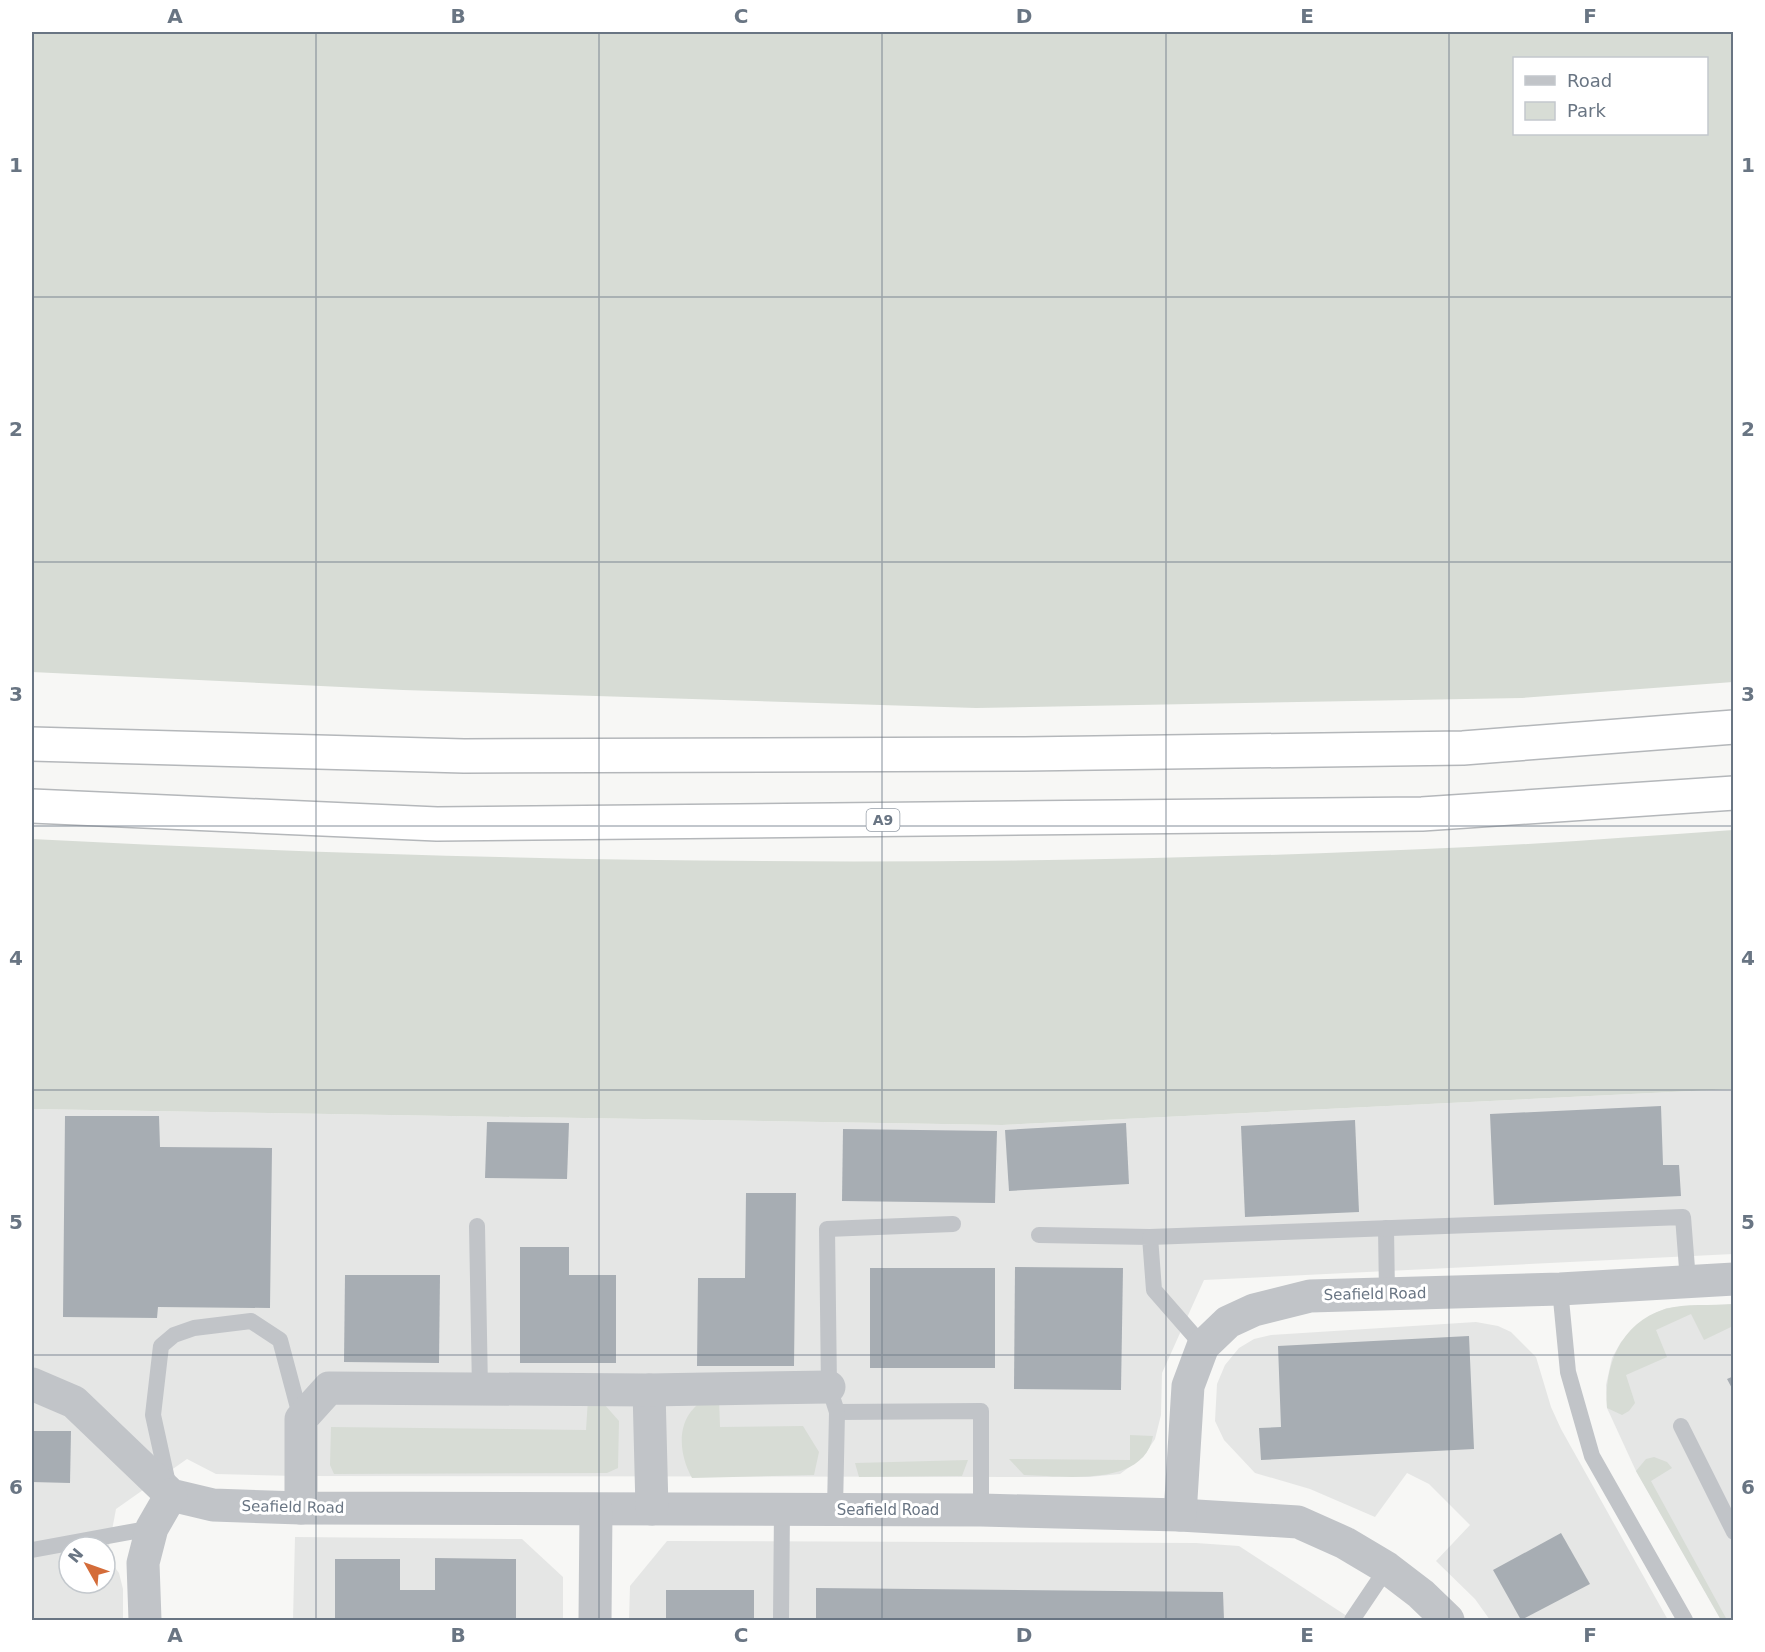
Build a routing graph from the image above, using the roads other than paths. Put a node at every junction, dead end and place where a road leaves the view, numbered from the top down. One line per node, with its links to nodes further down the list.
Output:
1 (1734, 727): 2 (highway)
2 (32, 744)
3 (1734, 793): 4 (highway, A9)
4 (32, 806)
5 (953, 1224): 18 (lane)
6 (477, 1226): 16 (lane)
7 (1386, 1228): 9 (lane); 11 (lane); 13 (lane)
8 (1039, 1235): 9 (lane)
9 (1150, 1237): 14 (lane)
10 (1734, 1279): 11 (street, Seafield Road)
11 (1688, 1281): 12 (street, Seafield Road)
12 (1560, 1289): 13 (street, Seafield Road); 38 (lane)
13 (1387, 1294): 14 (street, Seafield Road)
14 (1203, 1346): 28 (street, Seafield Road)
15 (32, 1384): 21 (street)
16 (480, 1389): 17 (street); 19 (street)
17 (650, 1390): 18 (street); 23 (street)
18 (833, 1400): 25 (lane); 27 (lane)
19 (301, 1419): 21 (lane); 22 (street)
20 (1681, 1426): 30 (lane)
21 (171, 1495): 22 (street, Seafield Road); 29 (street)
22 (302, 1508): 26 (street, Seafield Road)
23 (652, 1509): 24 (street, Seafield Road); 26 (street, Seafield Road)
24 (782, 1509): 25 (street, Seafield Road); 35 (lane)
25 (835, 1509): 27 (street, Seafield Road)
26 (596, 1510): 34 (street)
27 (981, 1510): 28 (street, Seafield Road)
28 (1180, 1515): 32 (street, Seafield Road)
29 (152, 1528): 31 (lane); 33 (street)
30 (1734, 1532)
31 (32, 1550)
32 (1387, 1569): 36 (lane); 37 (street, Seafield Road)
33 (145, 1620)
34 (595, 1620)
35 (781, 1620)
36 (1352, 1620)
37 (1448, 1620)
38 (1685, 1620)

